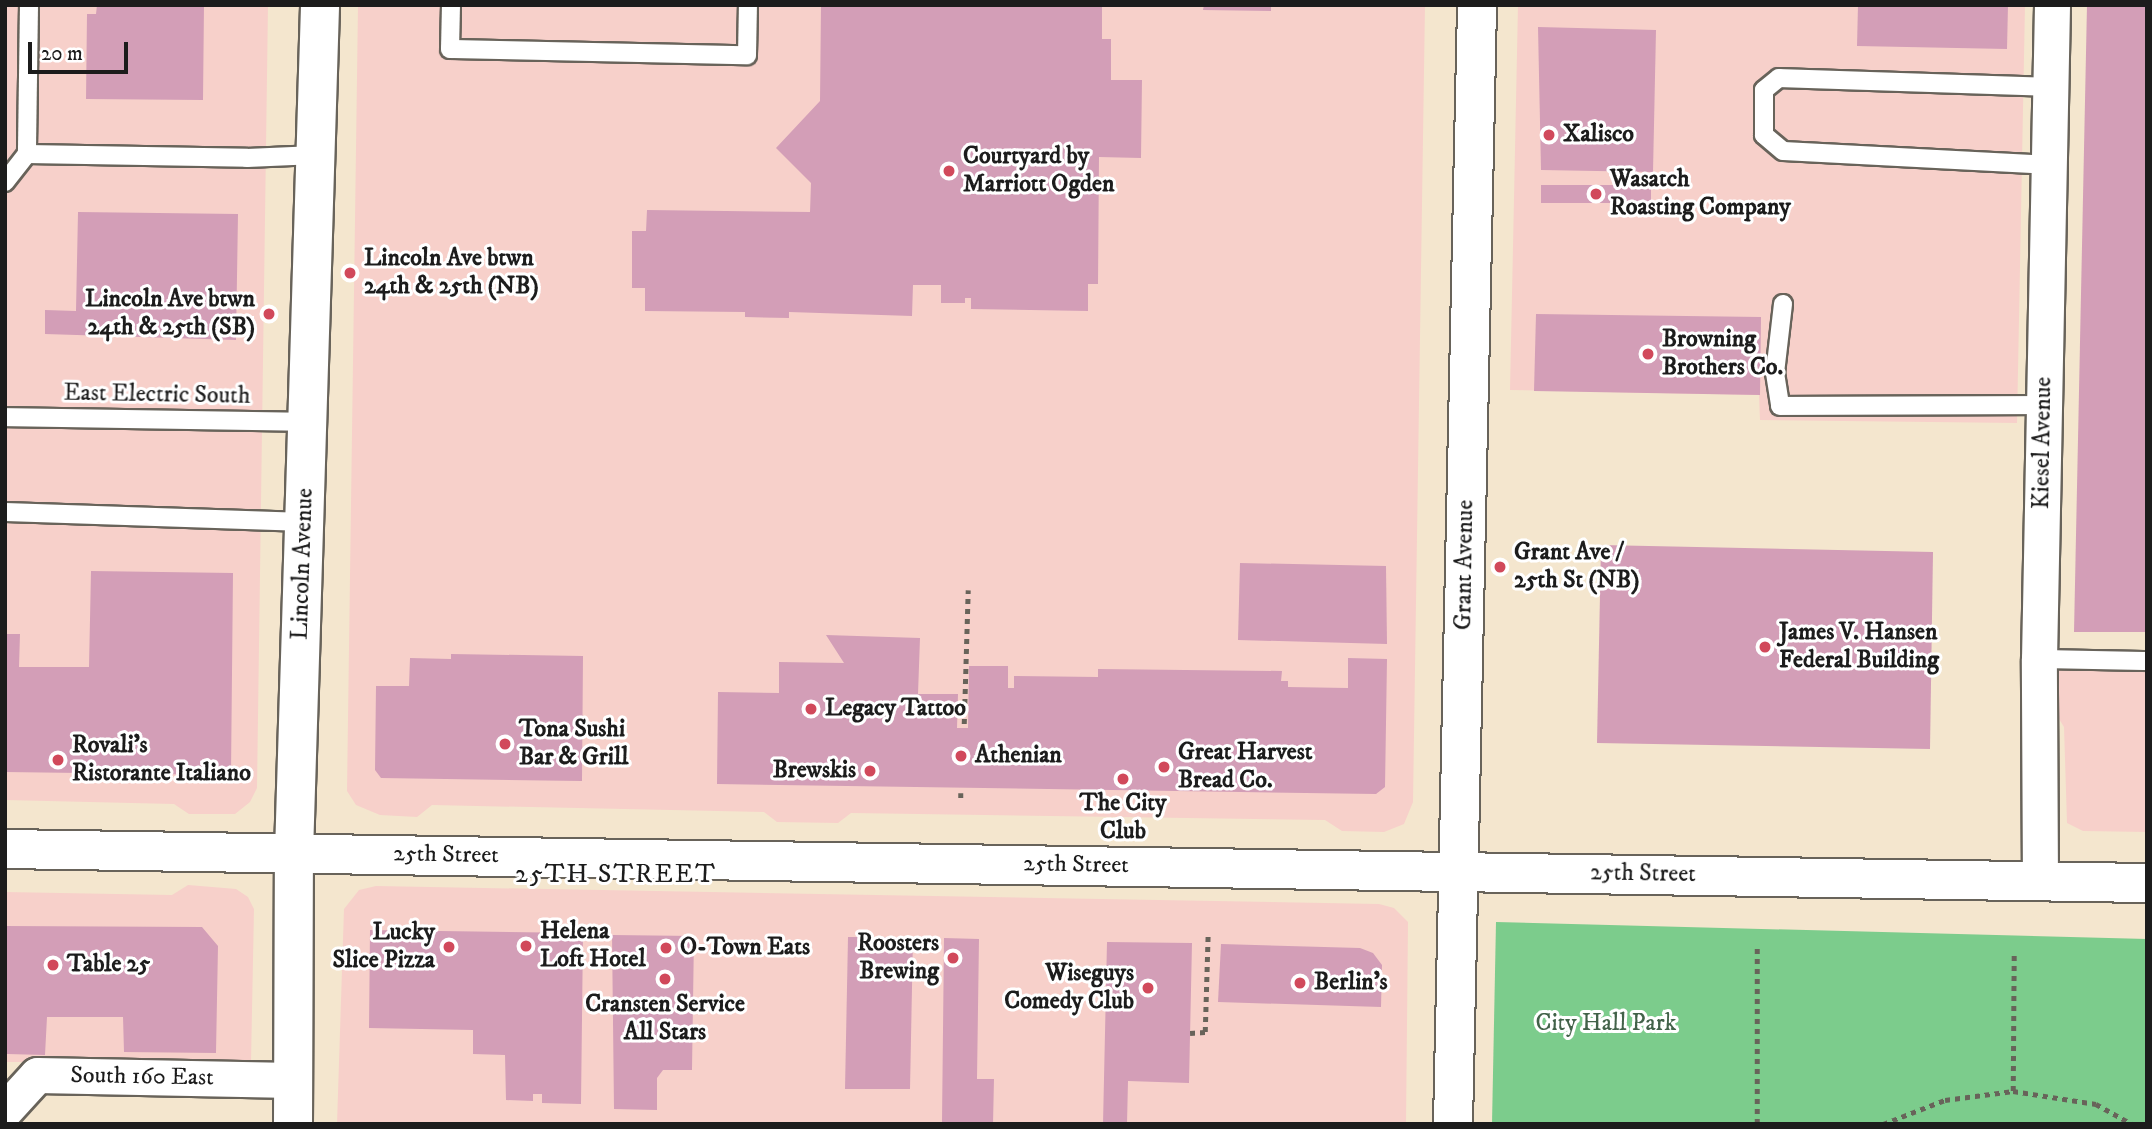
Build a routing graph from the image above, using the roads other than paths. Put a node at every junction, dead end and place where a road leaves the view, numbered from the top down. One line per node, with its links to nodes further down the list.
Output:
1 (29, 5): 8 (lane)
2 (320, 5): 9 (street, Lincoln Avenue)
3 (451, 5): 4 (lane)
4 (748, 5)
5 (1477, 5): 22 (street, Grant Avenue)
6 (2052, 5): 7 (street, Kiesel Avenue)
7 (2052, 87): 10 (street, Kiesel Avenue); 10 (lane)
8 (27, 154): 9 (lane); 11 (lane)
9 (316, 155): 15 (street, Lincoln Avenue)
10 (2051, 164): 13 (street, Kiesel Avenue)
11 (5, 182)
12 (1783, 304): 13 (lane)
13 (2043, 405): 18 (street, Kiesel Avenue)
14 (5, 417): 15 (lane, East Electric South)
15 (307, 422): 17 (street, Lincoln Avenue)
16 (5, 512): 17 (lane)
17 (304, 522): 21 (street, Lincoln Avenue)
18 (2039, 659): 19 (lane); 23 (street, Kiesel Avenue)
19 (2147, 661)
20 (5, 849): 21 (street, 25th Street)
21 (294, 853): 22 (street, 25th Street); 25 (street, Lincoln Avenue)
22 (1457, 872): 23 (street, 25th Street); 28 (street, Grant Avenue)
23 (2040, 882): 24 (street, 25th Street)
24 (2147, 883)
25 (293, 1080): 26 (street, South 160 East); 27 (street, Lincoln Avenue)
26 (5, 1110)
27 (293, 1124)
28 (1453, 1124)

